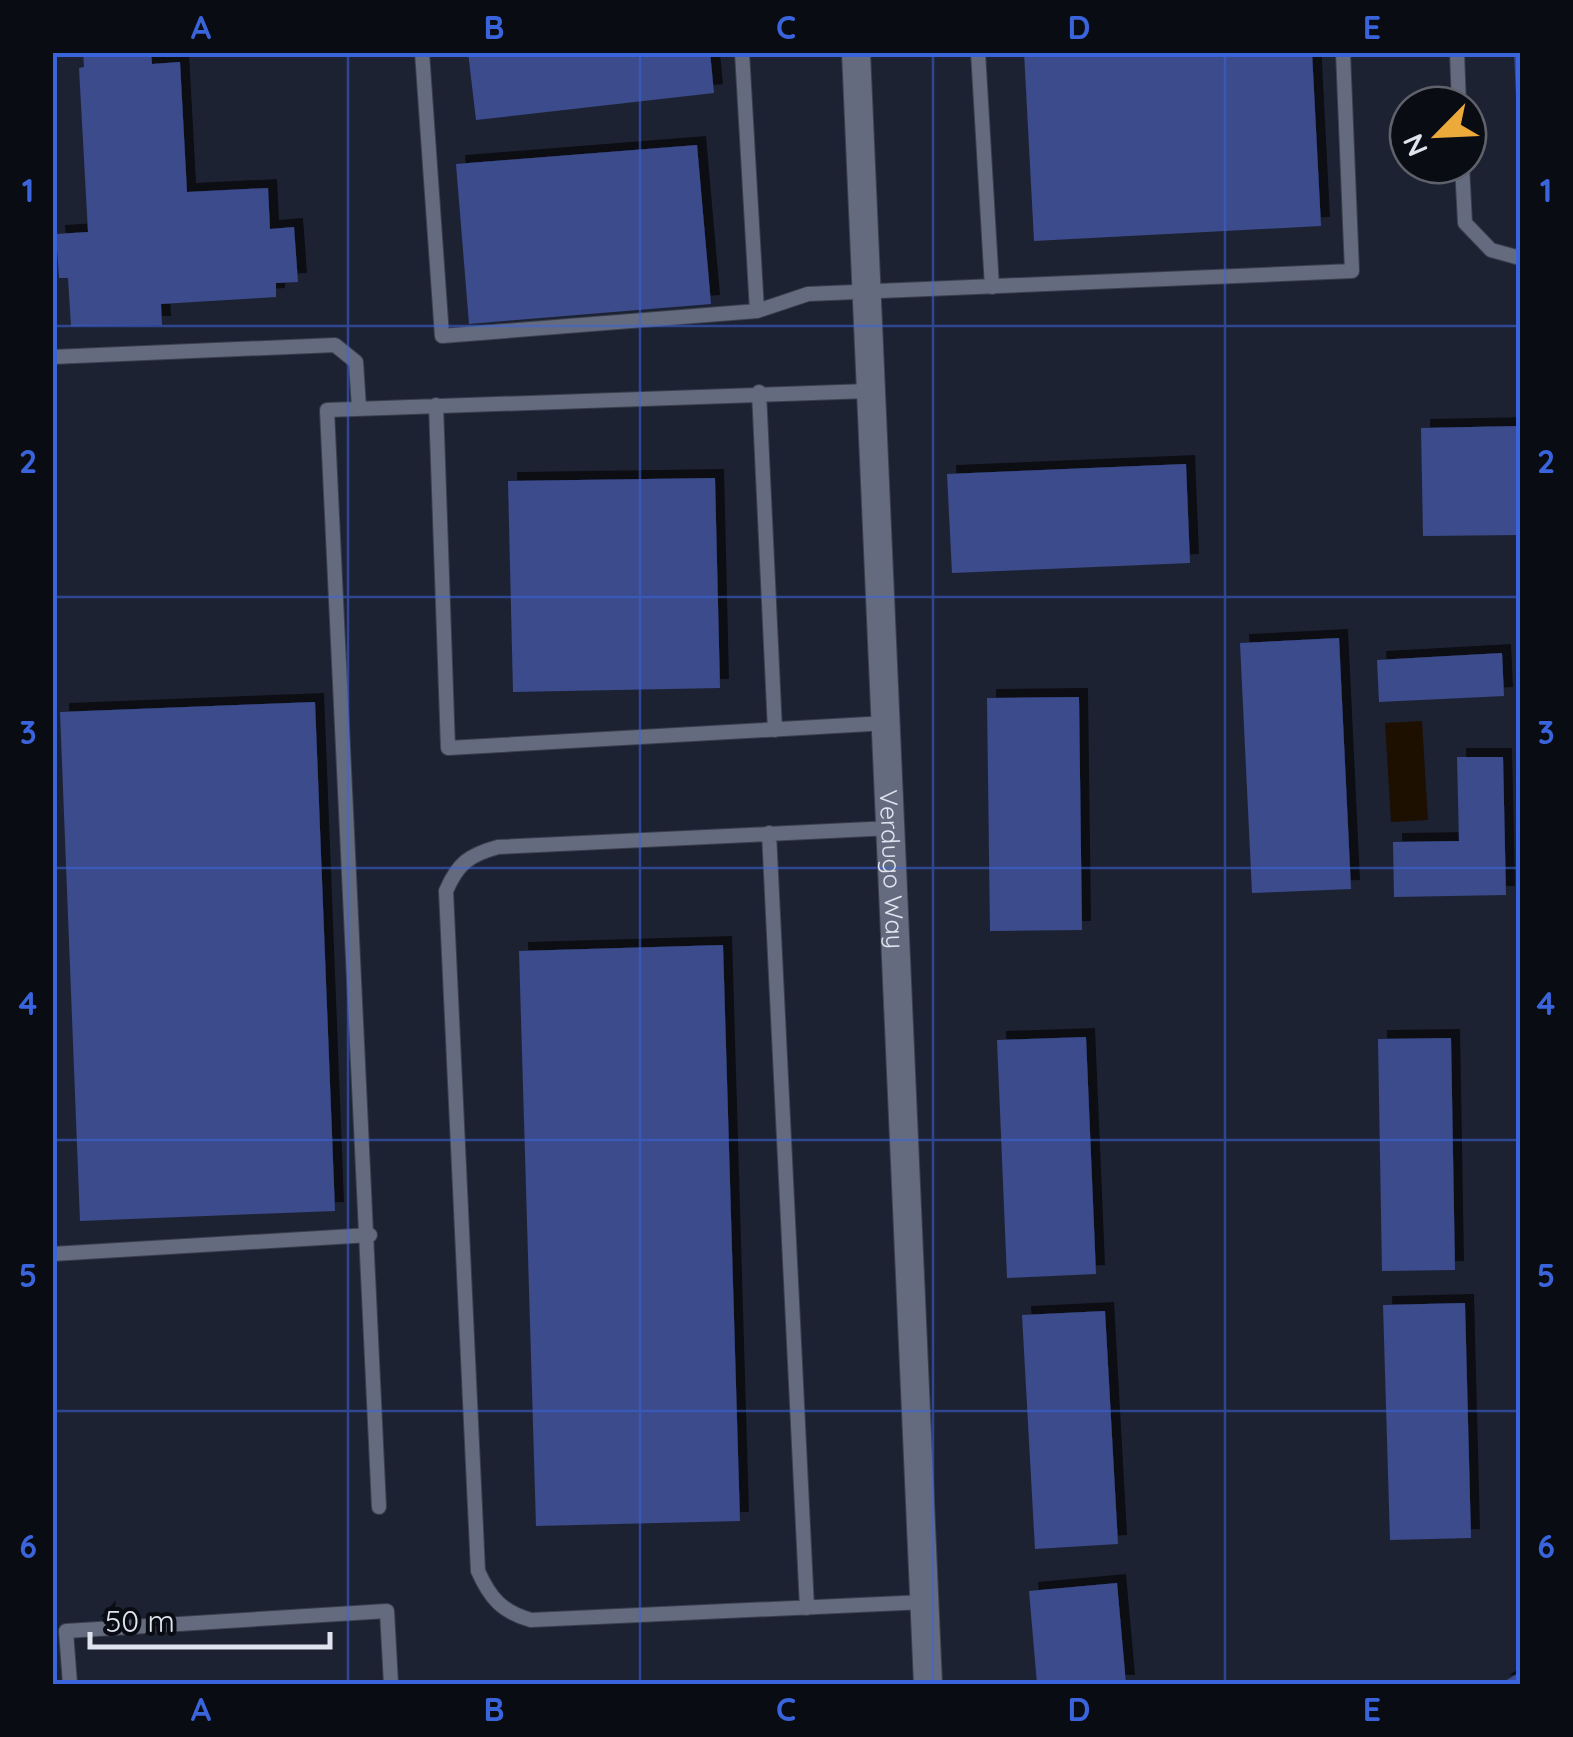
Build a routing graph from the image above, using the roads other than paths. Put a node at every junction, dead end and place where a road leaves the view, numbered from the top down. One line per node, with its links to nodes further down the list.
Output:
1 (422, 52): 12 (lane)
2 (742, 52): 12 (lane)
3 (856, 52): 11 (street, Verdugo Way)
4 (978, 52): 10 (lane)
5 (1343, 52): 10 (lane)
6 (1457, 52): 7 (lane)
7 (1458, 85)
8 (1463, 185): 9 (lane)
9 (1520, 258)
10 (992, 288): 11 (lane)
11 (867, 290): 12 (lane); 14 (street, Verdugo Way)
12 (756, 311)
13 (52, 358): 17 (lane)
14 (870, 391): 15 (lane); 18 (street, Verdugo Way)
15 (759, 392): 16 (lane); 19 (lane)
16 (436, 405): 17 (lane); 19 (lane)
17 (359, 408): 22 (lane)
18 (887, 723): 19 (lane); 20 (street, Verdugo Way)
19 (774, 730)
20 (893, 828): 21 (lane); 25 (street, Verdugo Way)
21 (769, 833): 26 (lane); 26 (lane)
22 (370, 1235): 23 (lane); 24 (lane)
23 (52, 1254)
24 (379, 1507)
25 (925, 1602): 26 (lane); 29 (street, Verdugo Way)
26 (807, 1608)
27 (70, 1684): 28 (lane)
28 (391, 1684)
29 (928, 1684)

